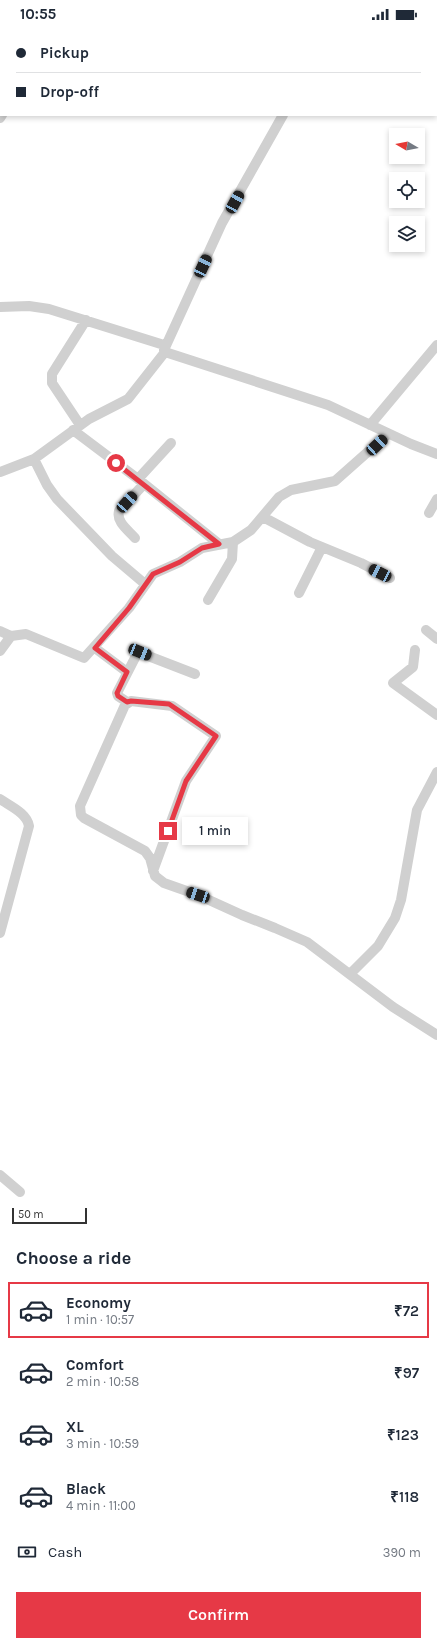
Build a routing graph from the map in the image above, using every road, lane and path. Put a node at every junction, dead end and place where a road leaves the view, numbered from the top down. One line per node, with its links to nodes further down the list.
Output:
1 (282, 116): 5 (street)
2 (0, 307): 3 (street)
3 (86, 320): 5 (street); 7 (street)
4 (437, 345): 6 (street)
5 (165, 349): 6 (street); 7 (street)
6 (370, 425): 8 (street)
7 (77, 428): 11 (street); 13 (street)
8 (388, 434): 10 (street); 16 (street)
9 (171, 443): 13 (street)
10 (437, 454)
11 (34, 458): 12 (street); 22 (street)
12 (0, 472)
13 (141, 481): 17 (street); 19 (street)
14 (437, 499): 15 (street)
15 (429, 513)
16 (263, 517): 18 (street); 20 (street)
17 (135, 538)
18 (233, 542): 19 (street); 24 (street)
19 (219, 544): 22 (street)
20 (322, 547): 21 (street); 23 (street)
21 (390, 578)
22 (145, 584): 29 (street)
23 (299, 593)
24 (208, 600)
25 (426, 630): 28 (street)
26 (0, 631): 27 (street)
27 (11, 636): 29 (street); 31 (street)
28 (437, 639)
29 (95, 648): 32 (street)
30 (415, 650): 35 (street)
31 (0, 651)
32 (127, 672): 33 (street); 34 (street)
33 (195, 674)
34 (127, 702): 38 (street); 38 (street)
35 (437, 715)
36 (437, 772): 40 (street)
37 (0, 799): 39 (street)
38 (153, 871): 40 (street)
39 (0, 933)
40 (350, 974): 41 (street)
41 (437, 1035)
42 (0, 1176): 43 (street)
43 (20, 1192)

